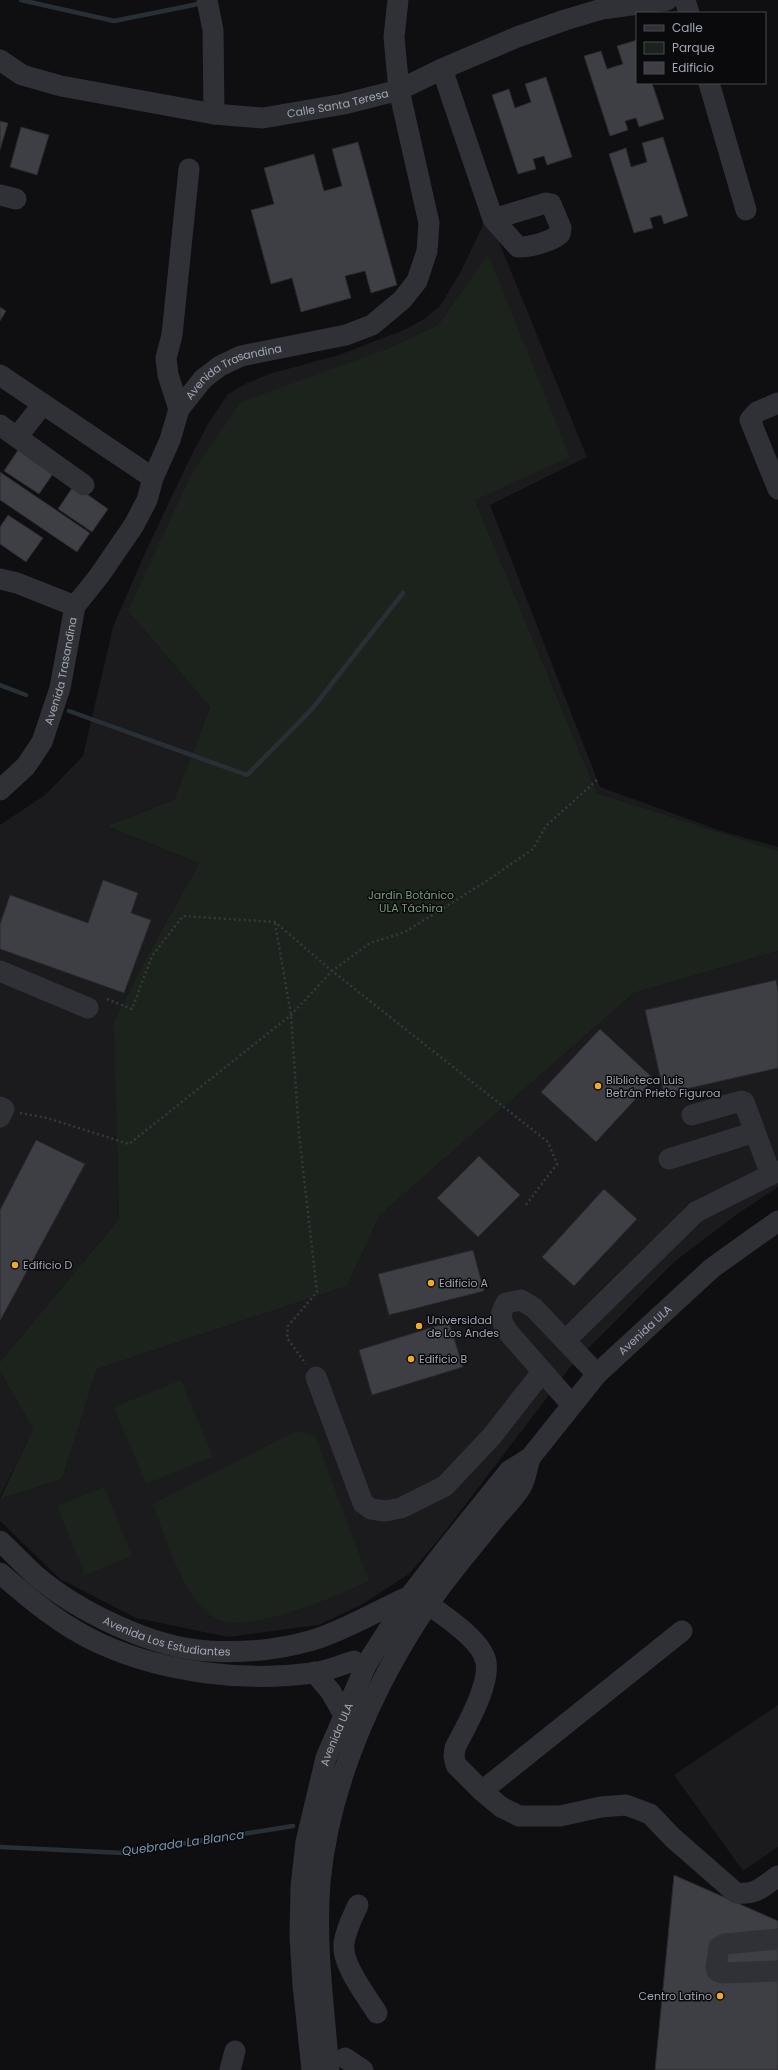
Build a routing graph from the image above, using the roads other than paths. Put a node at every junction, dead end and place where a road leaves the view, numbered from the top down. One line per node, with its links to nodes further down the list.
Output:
1 (207, 0): 10 (street)
2 (398, 0): 9 (street, Avenida Trasandina)
3 (667, 0): 7 (street, Calle Santa Teresa)
4 (685, 0): 5 (street)
5 (689, 12)
6 (0, 60): 10 (street, Calle Santa Teresa)
7 (442, 69): 9 (street, Calle Santa Teresa); 13 (street)
8 (709, 84): 12 (street)
9 (399, 90): 10 (street, Calle Santa Teresa); 17 (street, Avenida Trasandina)
10 (214, 114)
11 (189, 169): 17 (street)
12 (746, 210)
13 (493, 220)
14 (0, 375): 16 (street)
15 (778, 403): 22 (street)
16 (42, 404): 19 (street); 20 (street)
17 (179, 409): 20 (street, Avenida Trasandina)
18 (0, 425): 19 (street)
19 (17, 437): 21 (street)
20 (154, 478): 24 (street, Avenida Trasandina)
21 (84, 485)
22 (778, 489)
23 (0, 578): 24 (street)
24 (75, 606): 25 (street, Avenida Trasandina)
25 (0, 790)
26 (0, 971): 27 (street)
27 (97, 1004)
28 (692, 1115): 29 (street)
29 (755, 1132): 30 (street); 31 (street)
30 (669, 1159)
31 (774, 1173): 33 (street)
32 (778, 1221): 35 (street, Avenida ULA)
33 (566, 1340): 34 (street); 35 (street)
34 (542, 1372): 36 (street); 37 (street)
35 (597, 1374): 37 (street, Avenida ULA)
36 (316, 1377)
37 (572, 1405): 40 (street, Avenida ULA)
38 (0, 1541): 42 (street, Avenida Los Estudiantes)
39 (0, 1573): 45 (street)
40 (419, 1600): 42 (street, Avenida Los Estudiantes); 43 (street, Avenida ULA); 44 (street, Avenida ULA); 47 (street)
41 (682, 1631): 47 (street)
42 (314, 1639): 43 (street)
43 (360, 1663): 44 (street); 45 (street); 46 (street, Avenida ULA)
44 (386, 1671): 53 (street, Avenida ULA)
45 (314, 1672): 46 (street)
46 (344, 1715): 54 (street, Avenida ULA)
47 (482, 1791): 48 (street)
48 (778, 1876)
49 (358, 1905): 52 (street)
50 (778, 1939): 51 (street)
51 (778, 1971)
52 (377, 2013)
53 (337, 2064): 55 (street)
54 (312, 2070)
55 (363, 2070)

